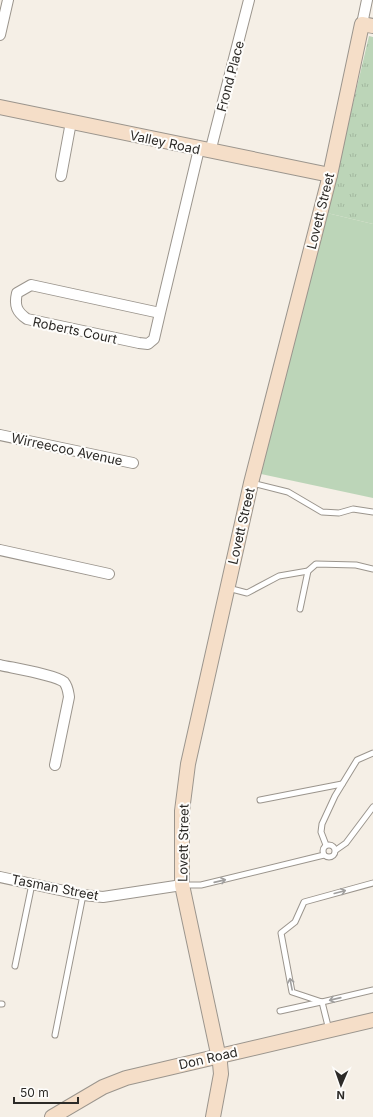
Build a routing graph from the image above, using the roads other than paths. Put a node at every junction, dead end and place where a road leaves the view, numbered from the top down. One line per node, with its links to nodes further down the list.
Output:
1 (8, 0): 5 (street)
2 (250, 0): 8 (street, Frond Place)
3 (367, 0): 4 (street, Lovett Street)
4 (368, 25): 9 (street, Lovett Street)
5 (0, 35)
6 (0, 107): 7 (street, Valley Road)
7 (71, 122): 8 (street, Valley Road); 10 (street)
8 (204, 150): 9 (street, Valley Road); 11 (street, Roberts Court)
9 (330, 175): 14 (street, Lovett Street)
10 (61, 176)
11 (160, 313): 11 (street, Roberts Court)
12 (0, 435): 13 (street, Wirreecoo Avenue)
13 (133, 463)
14 (251, 483): 15 (lane); 20 (street, Lovett Street)
15 (373, 512)
16 (0, 550): 19 (street)
17 (373, 569): 18 (lane)
18 (308, 571): 20 (lane); 21 (lane)
19 (109, 574)
20 (227, 588): 34 (street, Lovett Street)
21 (300, 609)
22 (0, 666): 24 (street)
23 (373, 753): 25 (lane)
24 (55, 765)
25 (342, 784): 26 (lane); 28 (lane)
26 (260, 800)
27 (373, 807): 29 (lane)
28 (326, 845): 29 (lane); 30 (lane)
29 (336, 850): 30 (lane)
30 (324, 855): 34 (lane, one-way to 30)
31 (0, 877): 33 (street, Tasman Street)
32 (373, 883): 38 (lane, one-way to 32)
33 (32, 884): 35 (street, Tasman Street); 36 (lane)
34 (182, 885): 35 (street, Tasman Street); 43 (street, Lovett Street)
35 (83, 895): 42 (lane)
36 (15, 966)
37 (373, 990): 38 (lane, one-way to 38)
38 (322, 1002): 39 (lane); 41 (lane)
39 (280, 1011)
40 (373, 1020): 41 (street, Don Road)
41 (329, 1030): 43 (street, Don Road)
42 (55, 1035)
43 (219, 1056): 44 (street, Don Road); 45 (street, Lovett Street)
44 (52, 1117)
45 (213, 1117)

